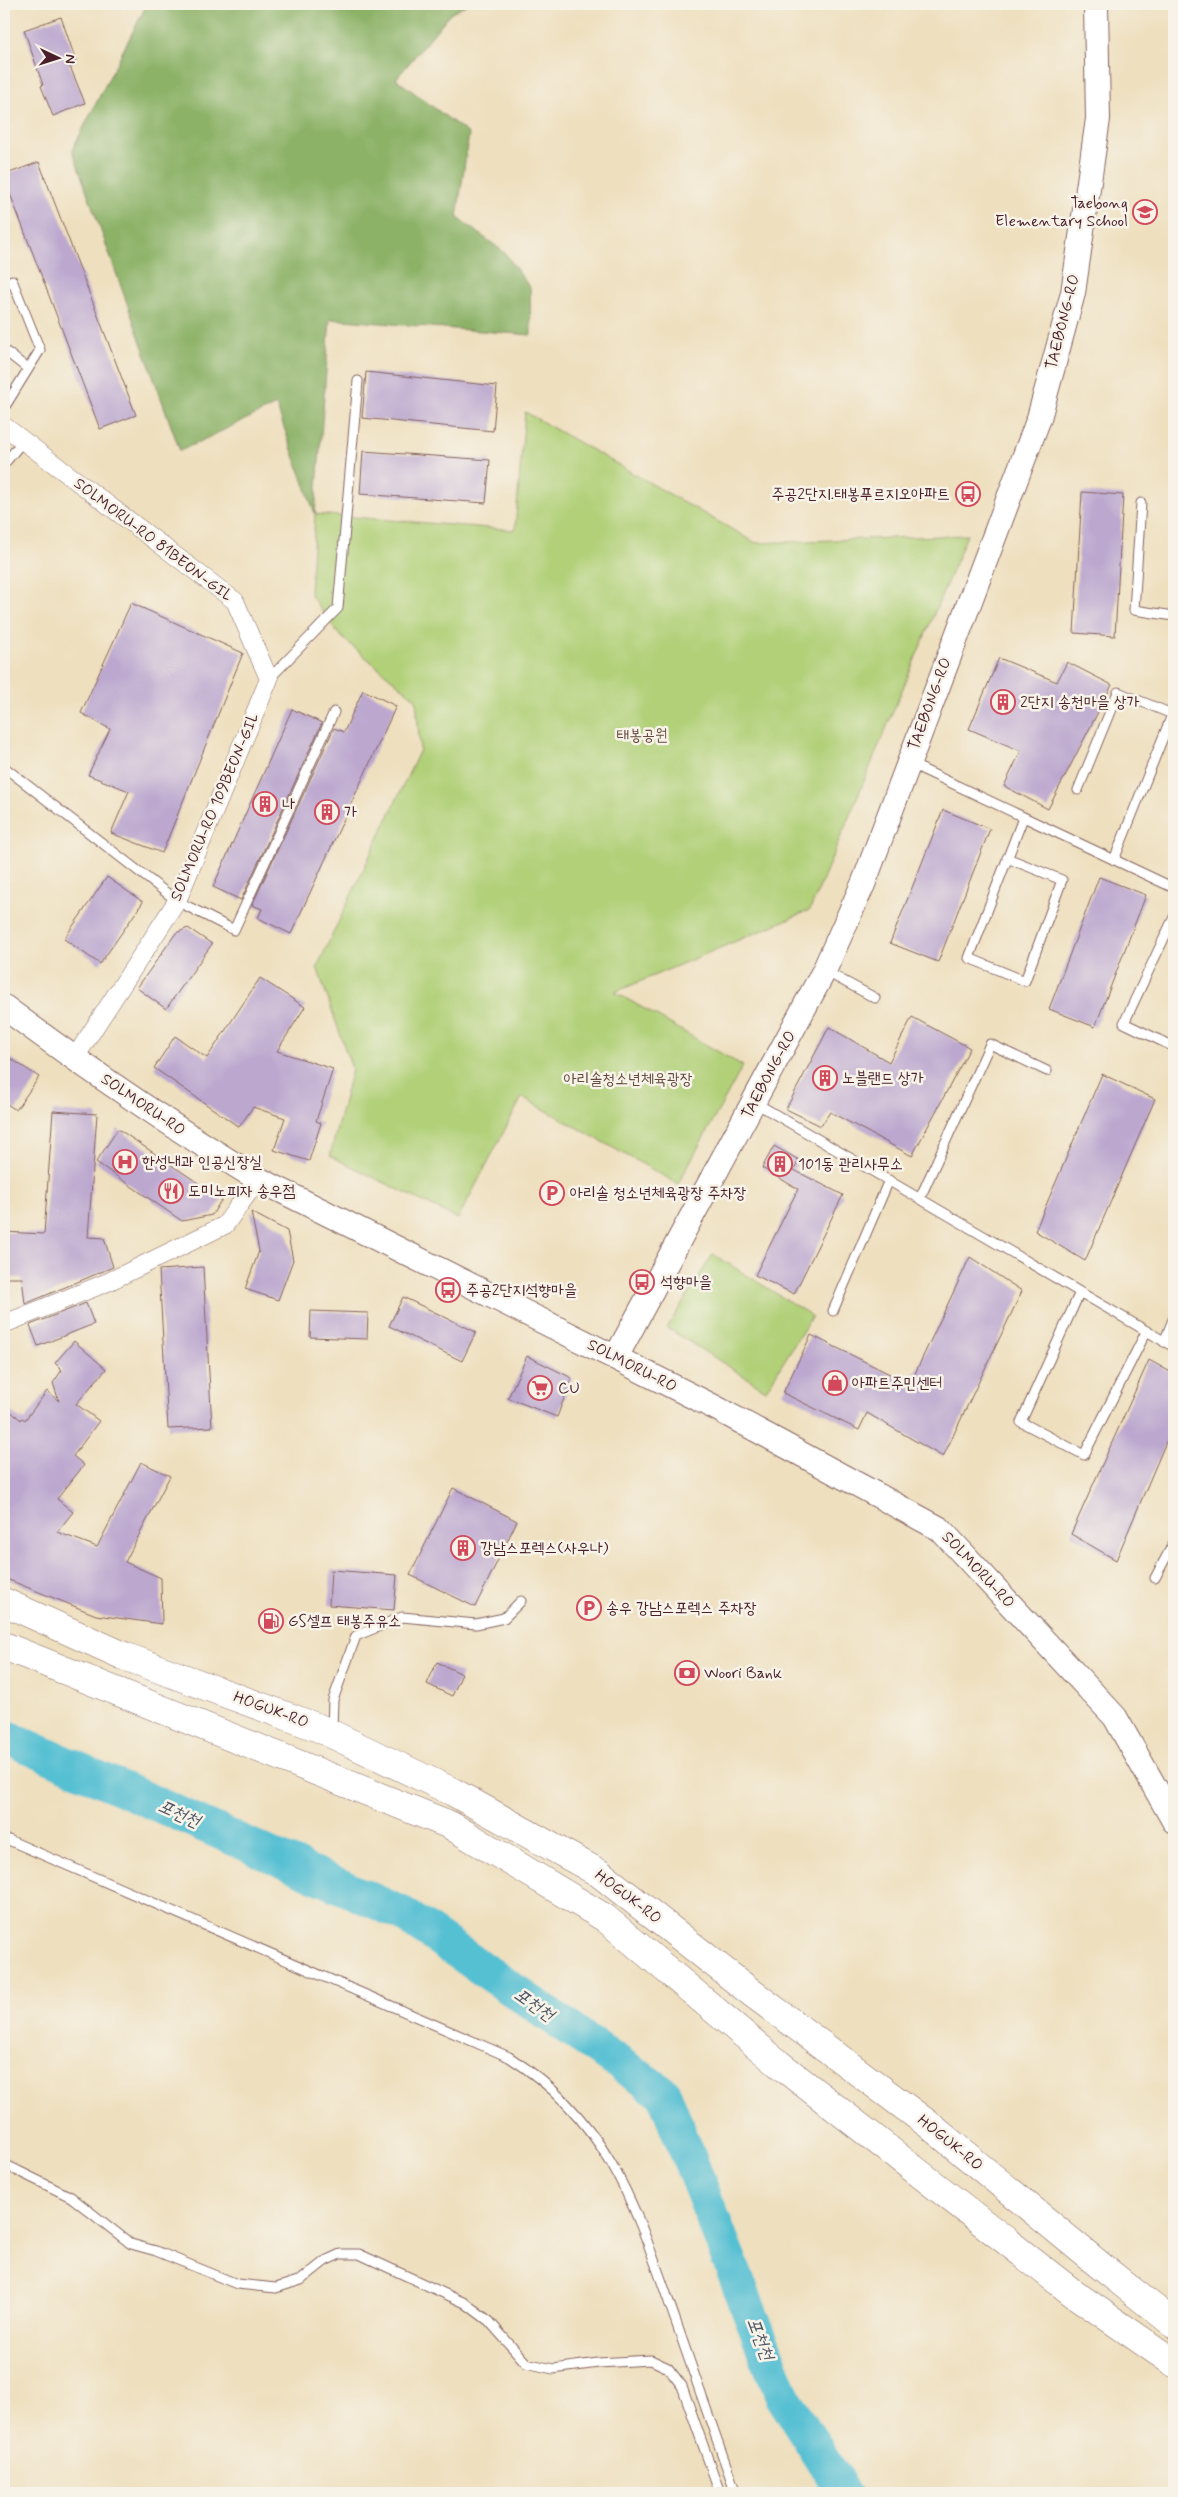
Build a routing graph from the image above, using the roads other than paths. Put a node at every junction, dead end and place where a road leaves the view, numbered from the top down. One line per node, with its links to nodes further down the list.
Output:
1 (1096, 4): 15 (main road, TAEBONG-RO)
2 (4, 285): 4 (lane)
3 (4, 350): 4 (lane)
4 (28, 369): 6 (lane)
5 (358, 381): 12 (lane)
6 (4, 408)
7 (4, 426): 8 (street, SOLMORU-RO 81BEON-GIL)
8 (23, 441): 9 (lane); 12 (street, SOLMORU-RO 81BEON-GIL)
9 (4, 464)
10 (1141, 503): 11 (lane)
11 (1174, 616)
12 (269, 679): 22 (street, SOLMORU-RO 109BEON-GIL)
13 (334, 712): 22 (lane)
14 (1173, 712): 17 (lane); 20 (lane)
15 (909, 763): 18 (lane); 25 (main road, TAEBONG-RO)
16 (4, 767): 22 (lane)
17 (1078, 790)
18 (1023, 818): 19 (lane); 20 (lane)
19 (1007, 858): 19 (lane)
20 (1114, 860): 21 (lane)
21 (1174, 888)
22 (177, 900): 29 (street, SOLMORU-RO 109BEON-GIL)
23 (1174, 916): 24 (lane)
24 (1170, 935): 28 (lane)
25 (824, 971): 26 (lane); 31 (main road, TAEBONG-RO)
26 (875, 998)
27 (4, 1006): 29 (main road, SOLMORU-RO)
28 (1174, 1047)
29 (74, 1059): 32 (main road, SOLMORU-RO)
30 (1047, 1071): 34 (lane)
31 (754, 1102): 33 (lane); 42 (main road, TAEBONG-RO)
32 (258, 1179): 38 (street); 42 (main road, SOLMORU-RO)
33 (889, 1180): 34 (lane); 36 (lane)
34 (920, 1198): 35 (lane)
35 (1080, 1292): 39 (lane); 39 (lane)
36 (833, 1311)
37 (1174, 1317): 40 (lane)
38 (4, 1324)
39 (1146, 1332): 40 (lane)
40 (1164, 1342): 41 (lane)
41 (1174, 1348)
42 (616, 1357): 49 (main road, SOLMORU-RO)
43 (1174, 1542): 44 (lane)
44 (1155, 1578)
45 (4, 1602): 48 (main road, HOGUK-RO)
46 (521, 1602): 48 (lane)
47 (4, 1646): 53 (main road, HOGUK-RO)
48 (332, 1735): 52 (main road, HOGUK-RO)
49 (1174, 1821)
50 (4, 1838): 55 (lane)
51 (4, 2164): 54 (lane)
52 (1174, 2324)
53 (1174, 2363)
54 (720, 2493)
55 (736, 2493)

